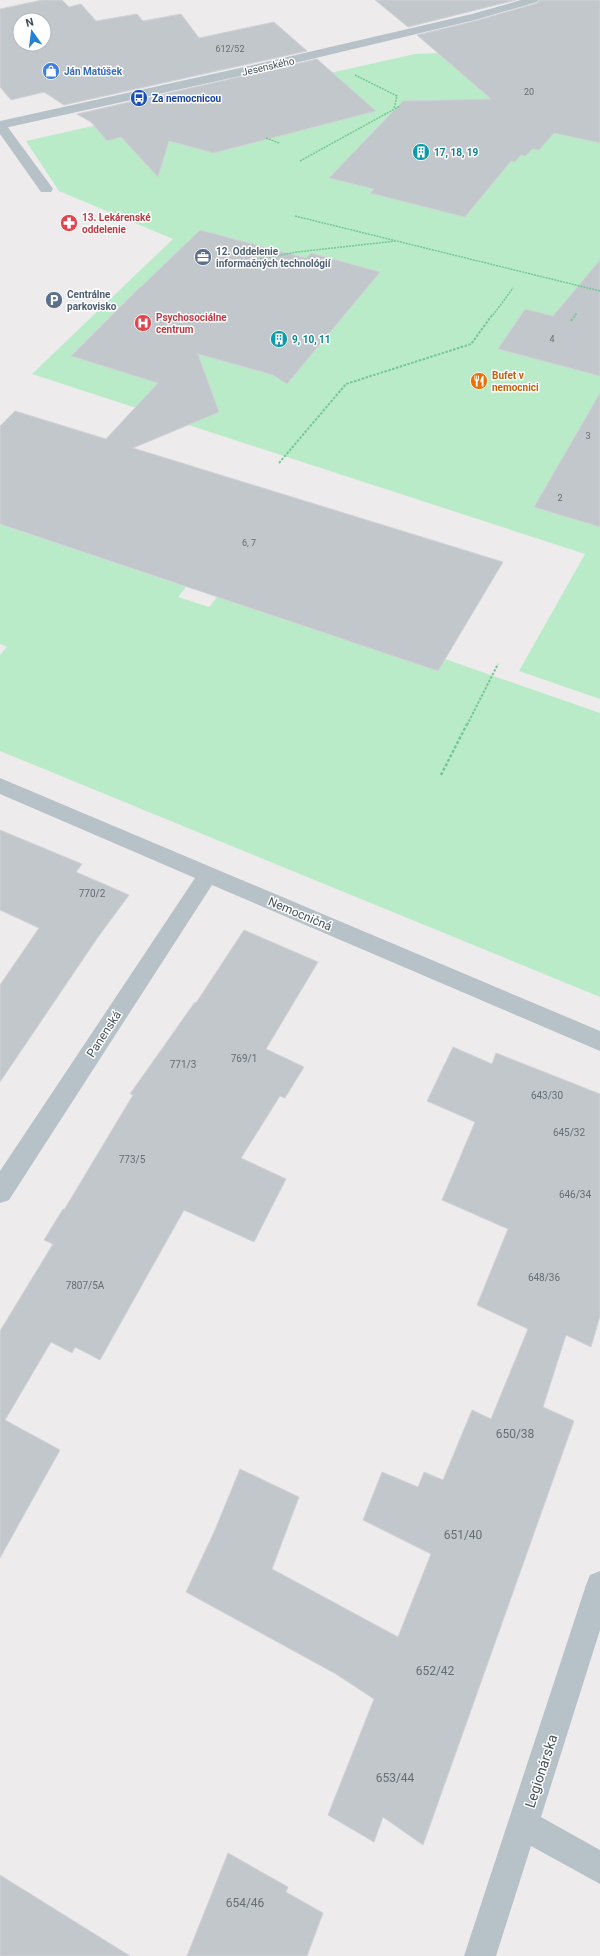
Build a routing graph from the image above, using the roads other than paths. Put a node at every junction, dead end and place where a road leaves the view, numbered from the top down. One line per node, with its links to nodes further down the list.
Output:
1 (533, 0): 2 (street, Jesenského)
2 (0, 125): 3 (street)
3 (46, 189)
4 (0, 786): 5 (street, Nemocničná)
5 (208, 876): 6 (street, Nemocničná); 7 (street, Panenská)
6 (600, 1041)
7 (0, 1192)
8 (600, 1585): 9 (street, Legionárska)
9 (524, 1825): 10 (street); 11 (street, Legionárska)
10 (600, 1868)
11 (480, 1956)

